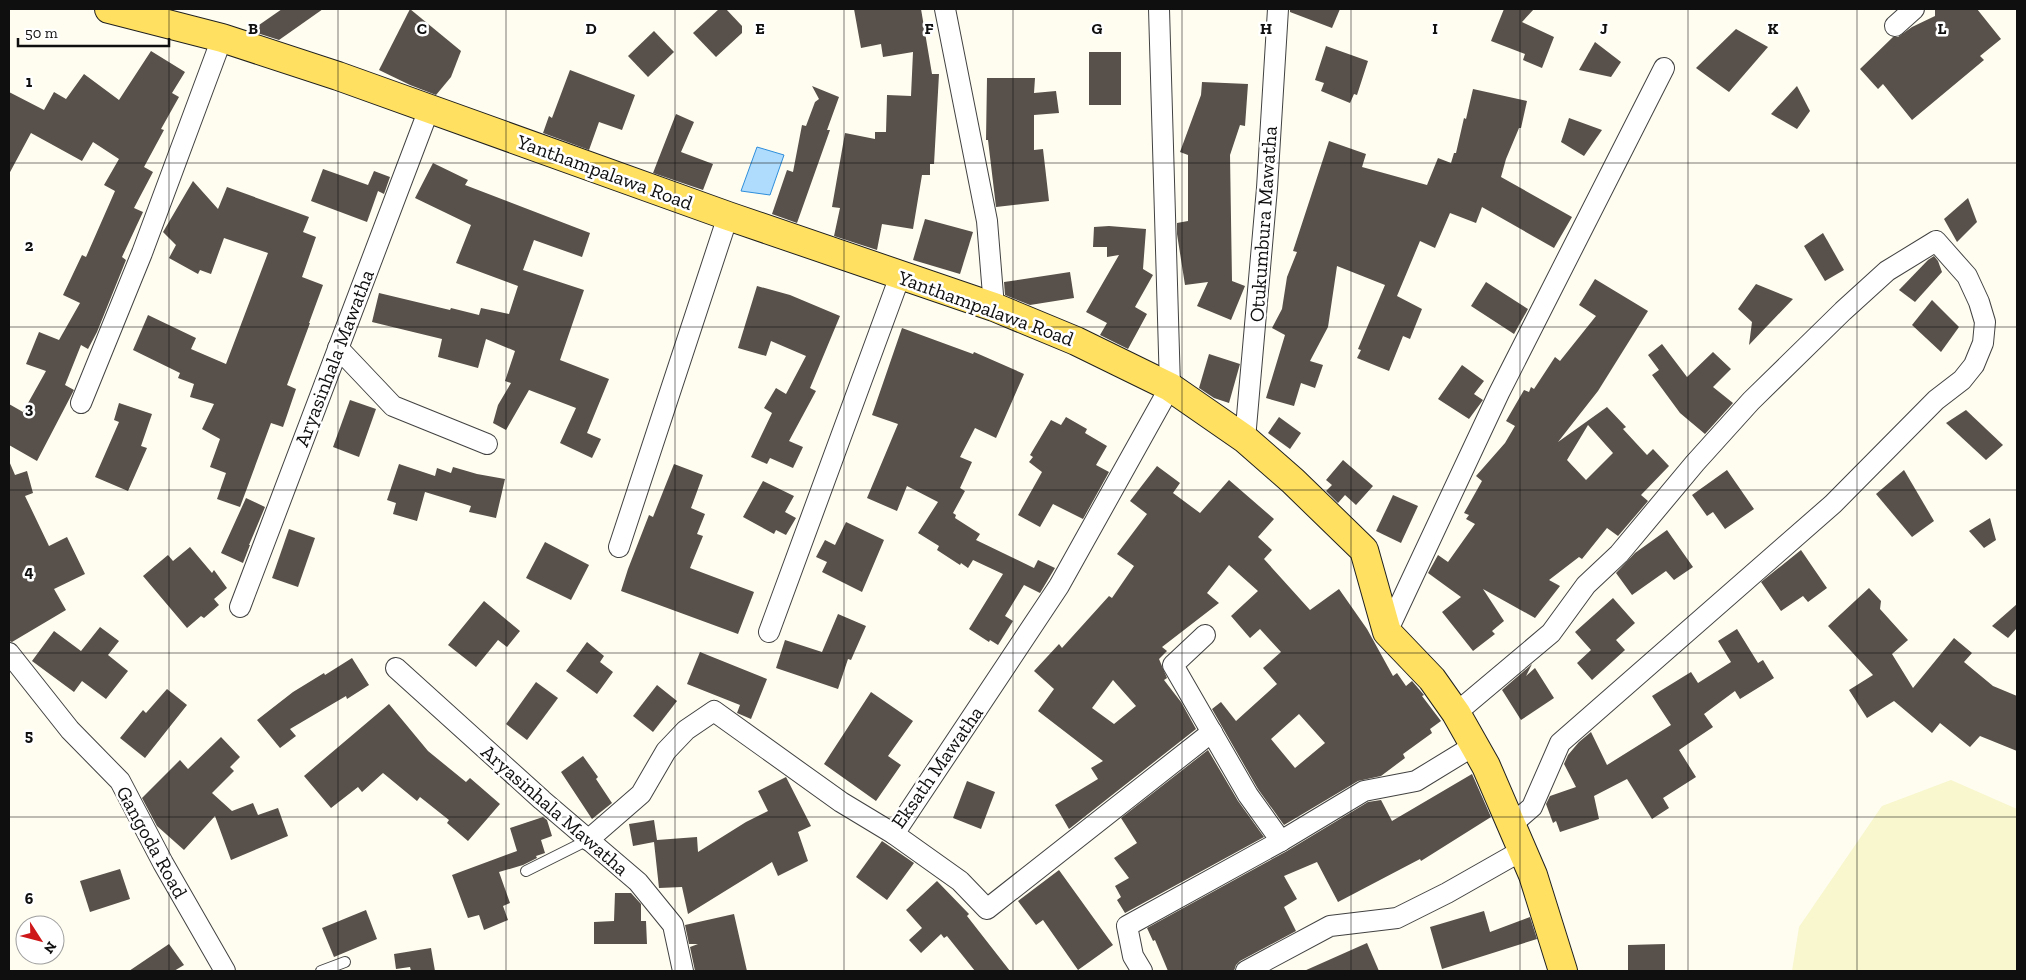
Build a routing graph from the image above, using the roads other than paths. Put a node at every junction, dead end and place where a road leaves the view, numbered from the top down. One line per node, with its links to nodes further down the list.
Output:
1 (109, 9): 7 (main road, Yanthampalawa Road)
2 (945, 9): 12 (street)
3 (1158, 9): 14 (street)
4 (1278, 9): 16 (street, Otukumbura Mawatha)
5 (1914, 9): 6 (street)
6 (1895, 26)
7 (222, 38): 9 (main road, Yanthampalawa Road); 15 (street)
8 (1664, 68): 21 (street)
9 (430, 109): 10 (main road, Yanthampalawa Road); 13 (street, Aryasinhala Mawatha)
10 (728, 216): 11 (main road, Yanthampalawa Road); 18 (street)
11 (900, 276): 12 (main road, Yanthampalawa Road); 20 (street)
12 (994, 307): 14 (main road, Yanthampalawa Road)
13 (338, 348): 17 (street); 19 (street, Aryasinhala Mawatha)
14 (1170, 387): 16 (main road, Yanthampalawa Road); 29 (street, Eksath Mawatha)
15 (80, 403)
16 (1245, 439): 21 (main road, Yanthampalawa Road)
17 (487, 444)
18 (620, 547)
19 (240, 607)
20 (769, 632)
21 (1387, 632): 25 (main road)
22 (1205, 635): 26 (street)
23 (9, 653): 35 (street, Gangoda Road)
24 (396, 668): 30 (street, Aryasinhala Mawatha)
25 (1456, 713): 27 (main road); 28 (street)
26 (1212, 732): 29 (street); 31 (street)
27 (1475, 745): 28 (main road); 31 (street)
28 (1510, 826): 32 (main road)
29 (894, 834): 30 (street, Eksath Mawatha)
30 (588, 840): 33 (lane); 37 (street, Aryasinhala Mawatha)
31 (1281, 841): 38 (street)
32 (1521, 851): 39 (street); 40 (main road)
33 (526, 871)
34 (344, 962): 36 (lane)
35 (225, 971)
36 (321, 971)
37 (683, 971)
38 (1142, 971)
39 (1246, 971)
40 (1563, 971)

